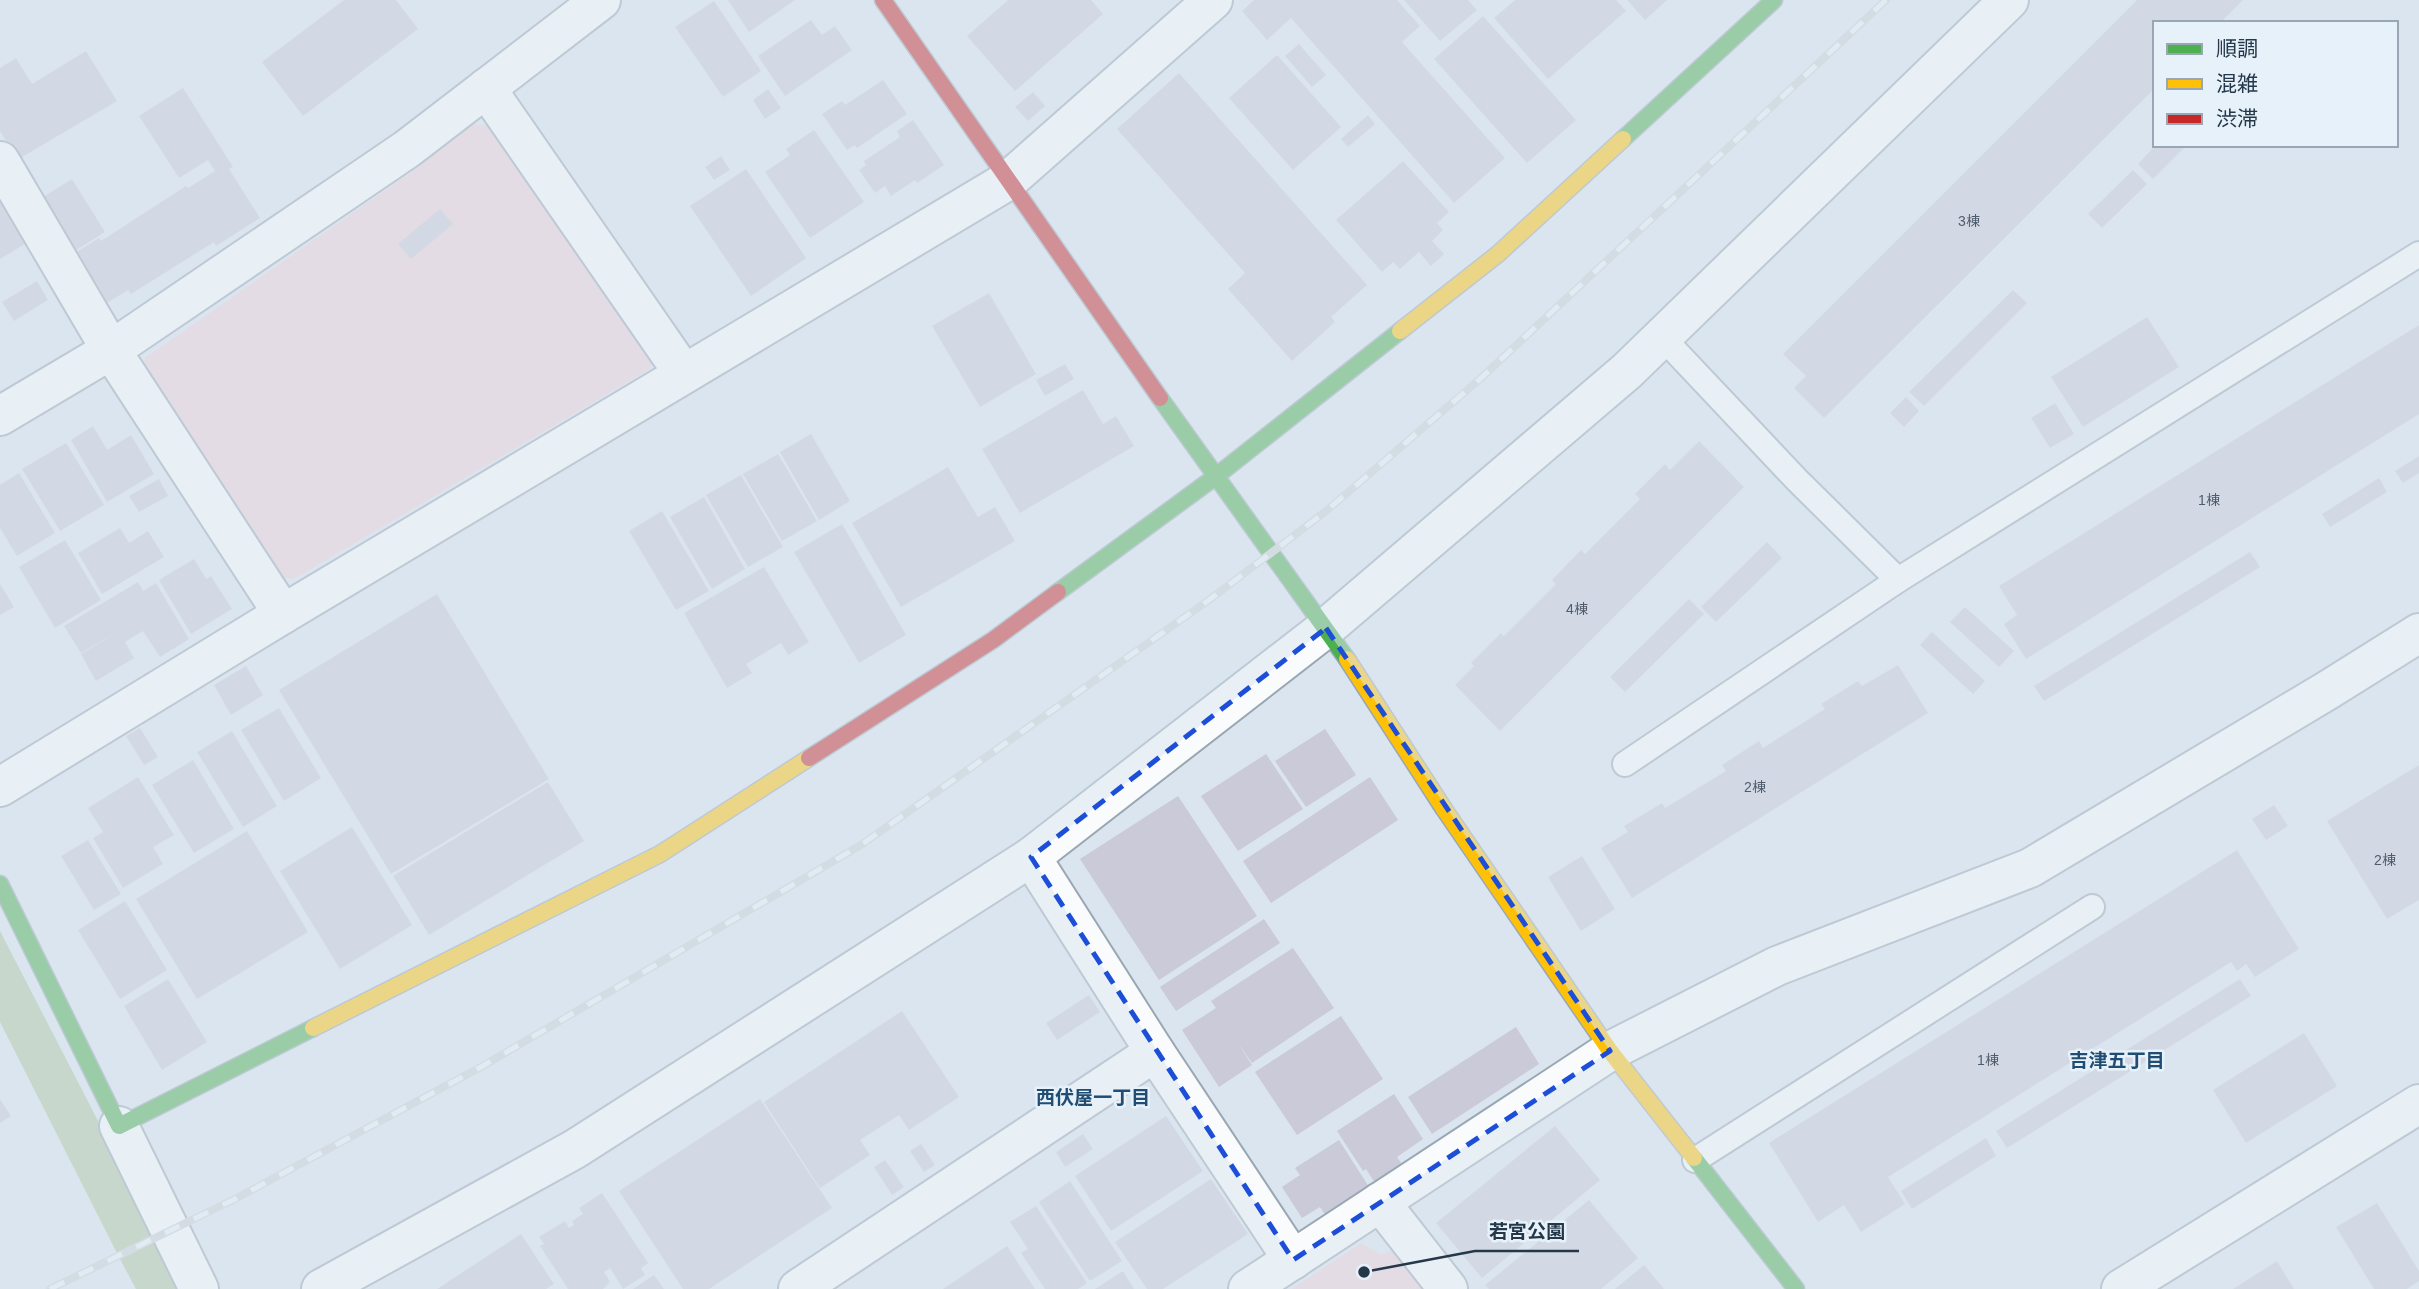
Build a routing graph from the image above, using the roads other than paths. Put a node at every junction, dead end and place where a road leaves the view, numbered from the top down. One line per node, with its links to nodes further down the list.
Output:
1 (601, 0): 6 (street)
2 (883, 0): 8 (street)
3 (1213, 0): 8 (street)
4 (1774, 0): 14 (street)
5 (2009, 0): 10 (street)
6 (486, 88): 11 (street); 12 (street)
7 (0, 161): 11 (street)
8 (1009, 180): 12 (street); 14 (street)
9 (2419, 254): 15 (lane)
10 (1662, 337): 15 (lane); 17 (street)
11 (111, 350): 13 (street); 16 (street)
12 (684, 374): 16 (street)
13 (0, 416)
14 (1215, 477): 17 (street); 27 (street)
15 (1898, 580): 19 (lane)
16 (283, 614): 20 (street)
17 (1326, 628): 21 (street); 24 (street)
18 (2419, 633): 24 (street)
19 (1625, 764)
20 (0, 787)
21 (1031, 858): 25 (street); 32 (street)
22 (0, 884): 27 (street)
23 (2092, 907): 28 (lane)
24 (1610, 1051): 28 (street); 29 (street)
25 (1155, 1052): 30 (street); 33 (street)
26 (2419, 1104): 37 (street)
27 (119, 1126): 31 (street)
28 (1695, 1160): 36 (street)
29 (1380, 1202): 30 (street); 35 (street)
30 (1293, 1260): 34 (street)
31 (199, 1289)
32 (321, 1289)
33 (798, 1289)
34 (1248, 1289)
35 (1448, 1289)
36 (1796, 1289)
37 (2121, 1289)

